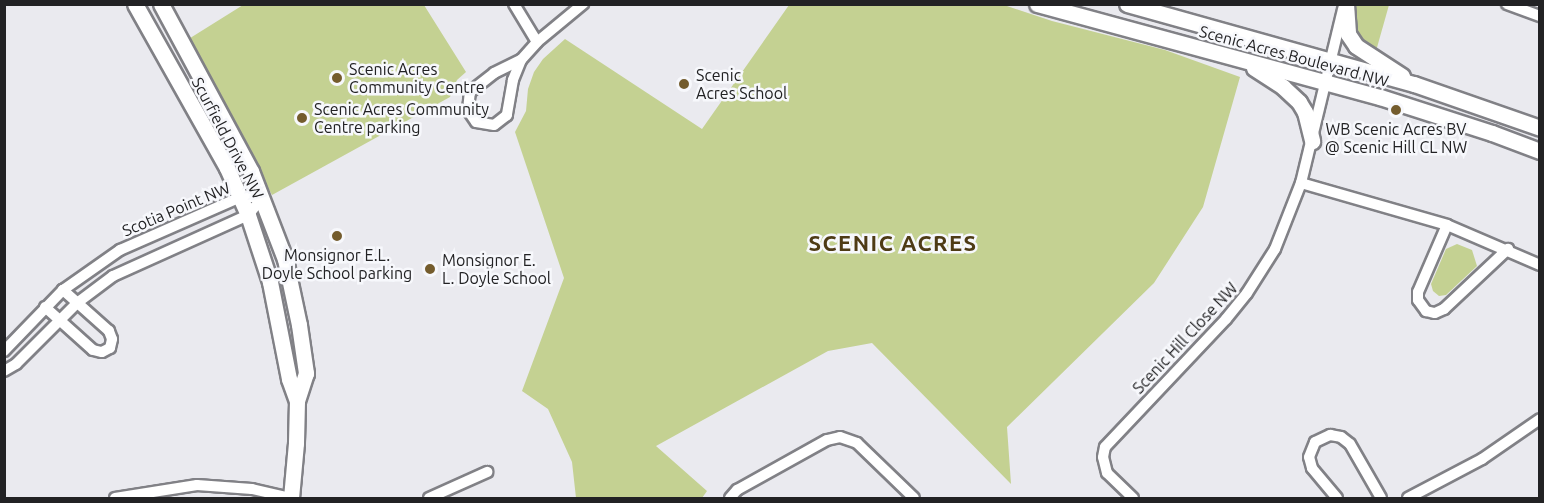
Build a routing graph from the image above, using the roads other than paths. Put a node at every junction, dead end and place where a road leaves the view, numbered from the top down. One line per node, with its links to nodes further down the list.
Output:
1 (135, 4): 20 (street, Scurfield Drive NW)
2 (160, 4): 21 (street, Scurfield Drive NW)
3 (514, 4): 10 (street)
4 (583, 4): 10 (street)
5 (1037, 4): 13 (street, Scenic Acres Boulevard NW)
6 (1128, 4): 12 (street, Scenic Acres Boulevard NW)
7 (1345, 4): 12 (street, Scenic Hill Close NW); 15 (street)
8 (1507, 4): 9 (street)
9 (1539, 16)
10 (537, 42): 11 (street)
11 (521, 60): 11 (street)
12 (1329, 60): 14 (street, Scenic Hill Close NW); 15 (street, Scenic Acres Boulevard NW)
13 (1244, 61): 14 (street, Scenic Acres Boulevard NW); 17 (street)
14 (1324, 82): 17 (street, Scenic Hill Close NW); 18 (street, Scenic Acres Boulevard NW)
15 (1414, 84): 16 (street, Scenic Acres Boulevard NW)
16 (1539, 128)
17 (1312, 141): 19 (street, Scenic Hill Close NW)
18 (1539, 151)
19 (1301, 183): 23 (street); 40 (street, Scenic Hill Close NW)
20 (241, 197): 21 (street, Scotia Point NW); 22 (street, Scurfield Drive NW); 26 (street, Scotia Point NW)
21 (263, 197): 22 (street, Scotia Point NW); 32 (street, Scurfield Drive NW)
22 (248, 215): 27 (street, Scotia Point NW); 32 (street, Scurfield Drive NW)
23 (1447, 225): 24 (street); 24 (street)
24 (1508, 249): 25 (street)
25 (1539, 265)
26 (63, 290): 27 (street); 28 (street, Scotia Point NW)
27 (77, 303): 29 (street, Scotia Point NW); 29 (street)
28 (45, 307): 29 (street); 30 (street, Scotia Point NW)
29 (59, 320): 31 (street, Scotia Point NW)
30 (4, 351)
31 (4, 371)
32 (297, 400): 36 (street, Scurfield Drive NW)
33 (1539, 420): 43 (street)
34 (487, 472): 37 (street)
35 (115, 498): 36 (street)
36 (291, 498)
37 (429, 498)
38 (730, 498): 39 (street)
39 (914, 498)
40 (1133, 498)
41 (1337, 498): 42 (street)
42 (1381, 498)
43 (1408, 498)

